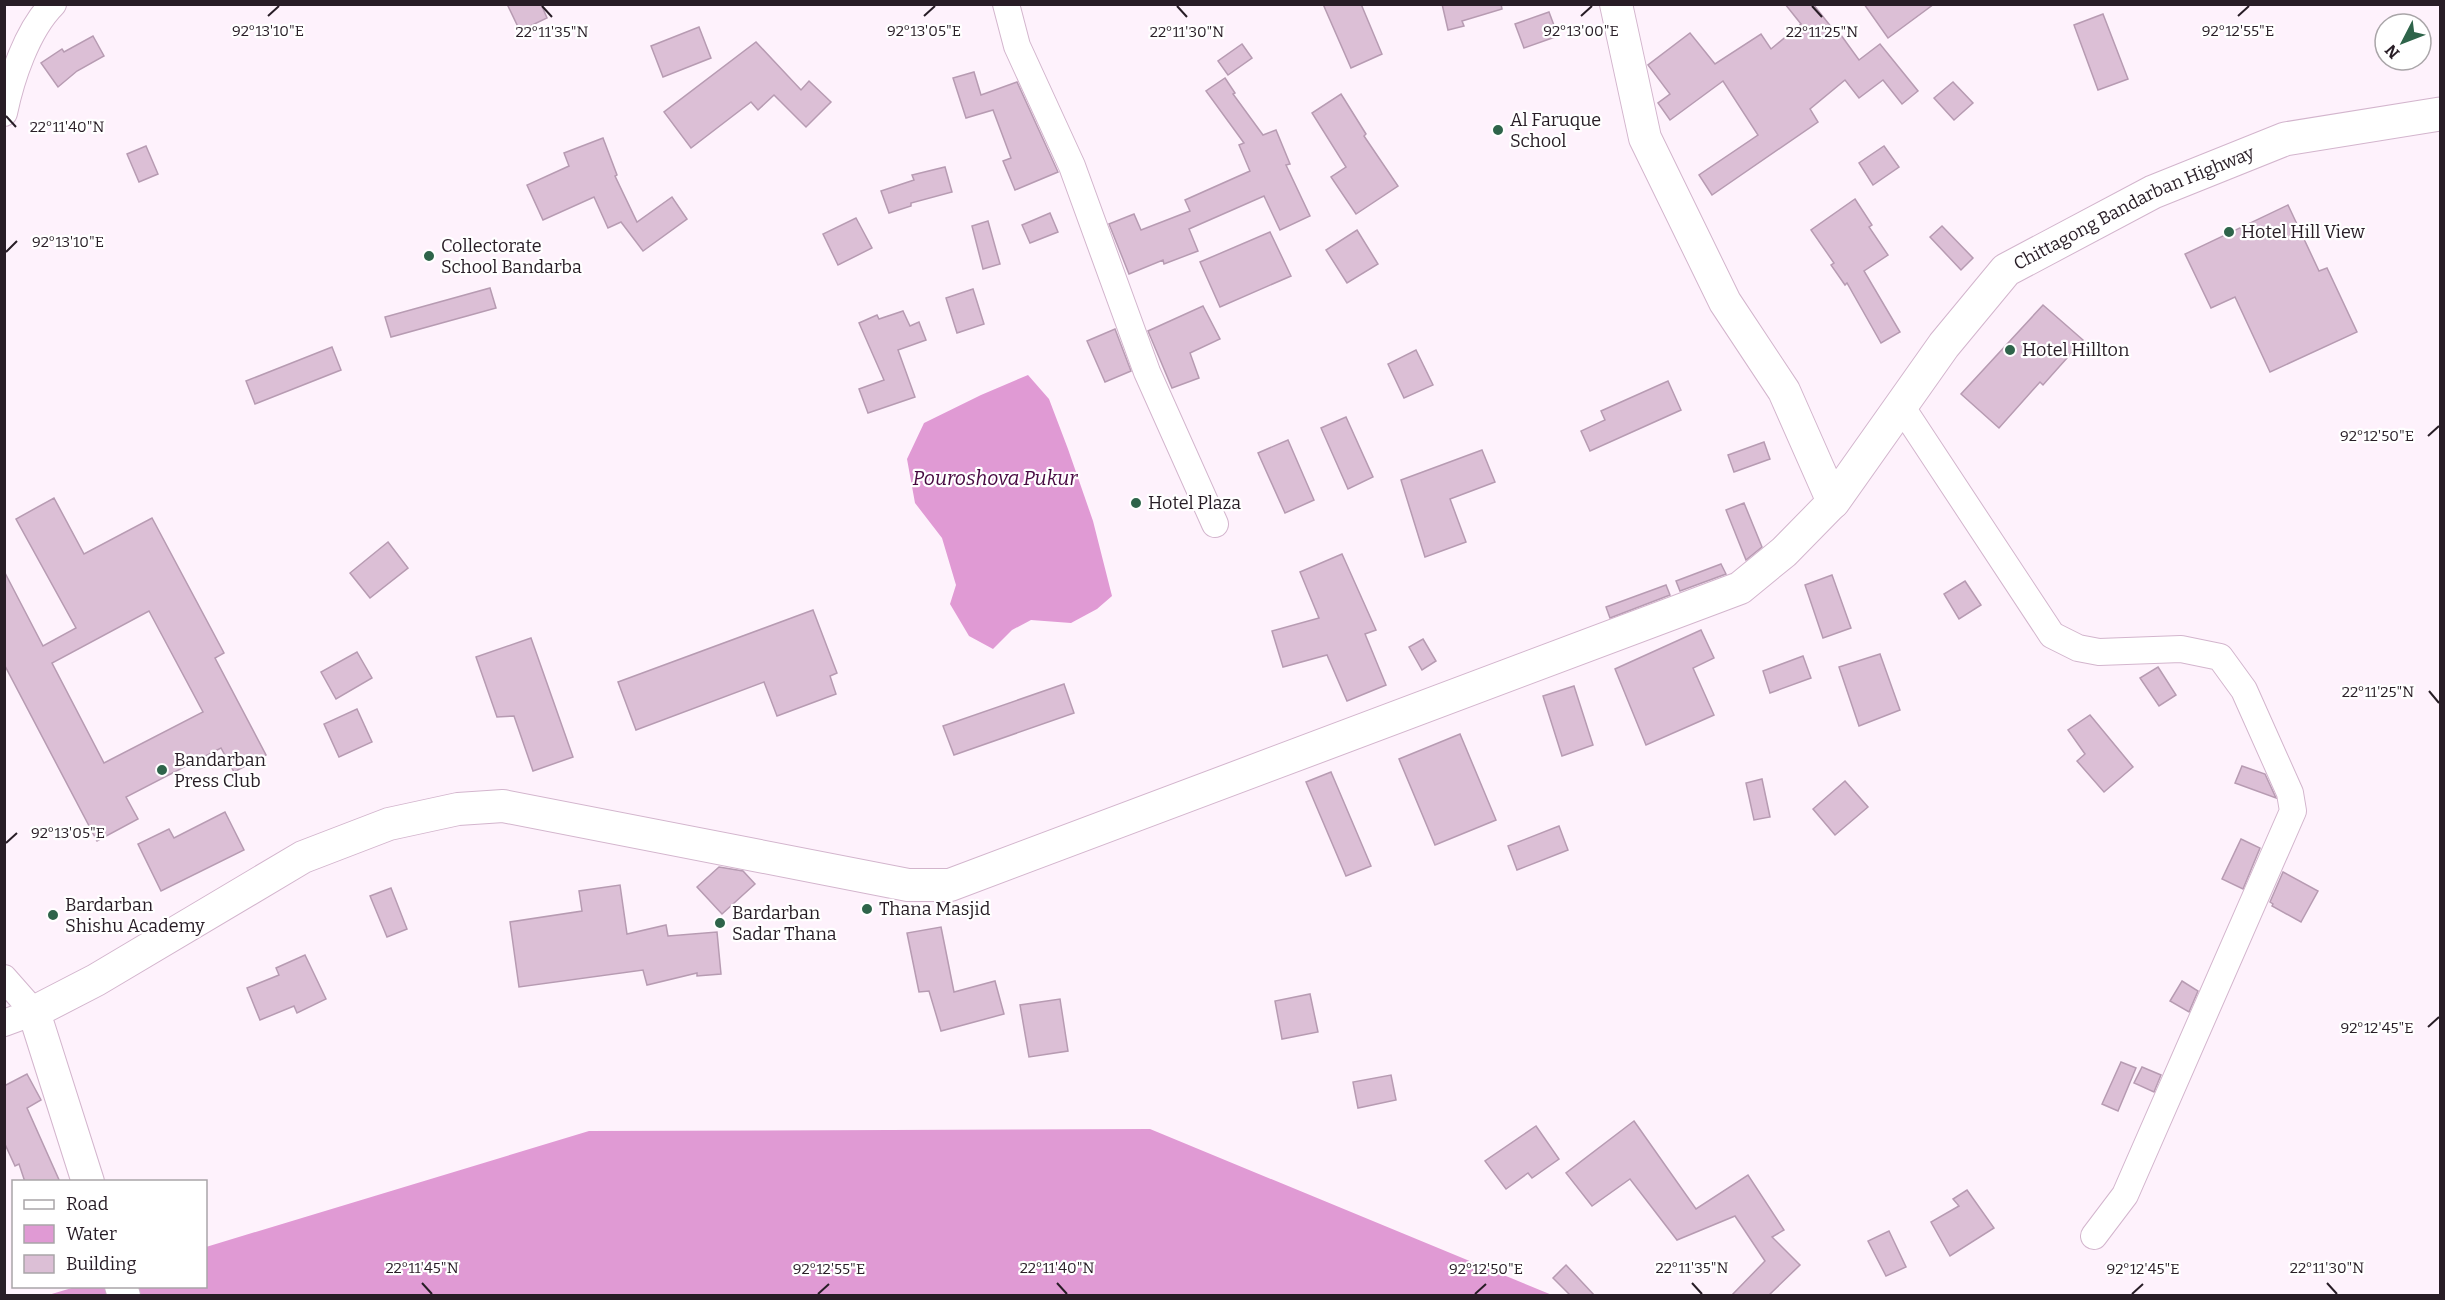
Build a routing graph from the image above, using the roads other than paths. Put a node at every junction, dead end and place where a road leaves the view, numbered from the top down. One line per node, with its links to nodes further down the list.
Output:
1 (53, 4): 4 (street)
2 (1006, 4): 8 (street)
3 (1616, 4): 7 (main road)
4 (4, 113)
5 (2440, 114): 6 (highway, Chittagong Bandarban Highway)
6 (1900, 406): 7 (highway, Chittagong Bandarban Highway); 13 (street)
7 (1833, 502): 10 (main road)
8 (1215, 524)
9 (4, 978): 10 (street)
10 (34, 1012): 11 (street); 12 (main road)
11 (4, 1023)
12 (87, 1180)
13 (2094, 1236)

